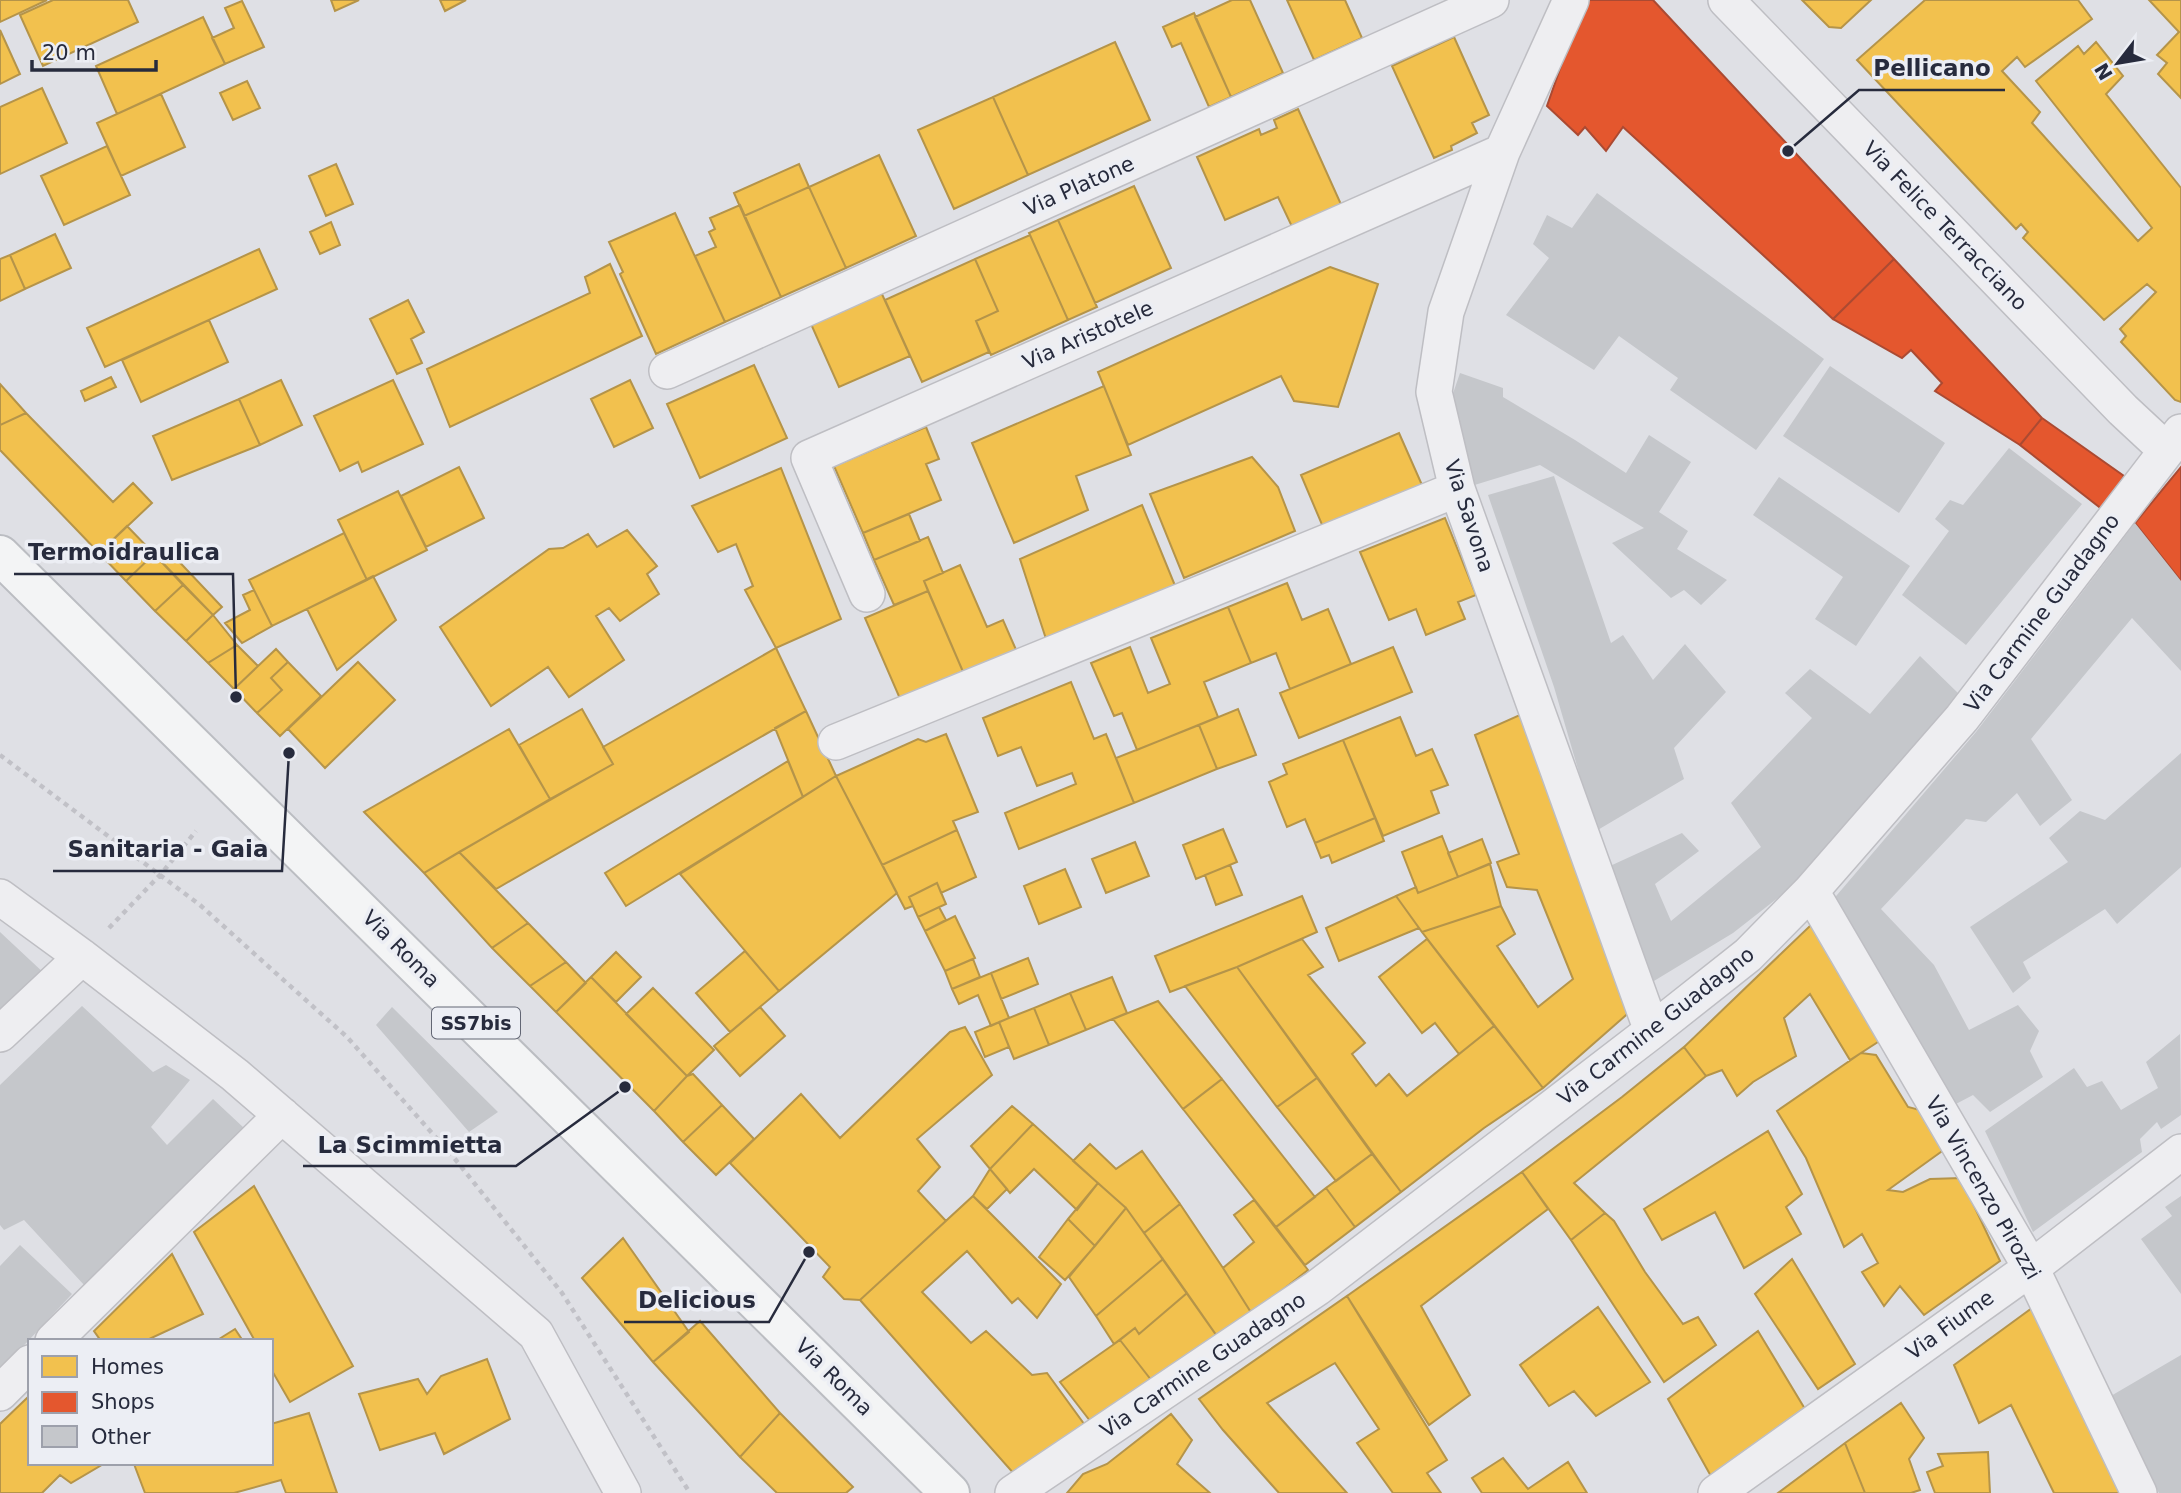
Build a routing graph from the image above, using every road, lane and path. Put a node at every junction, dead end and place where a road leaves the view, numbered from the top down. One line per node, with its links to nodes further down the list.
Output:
1 (1491, 0): 5 (street, Via Platone)
2 (1571, 0): 4 (street, Via Savona)
3 (1726, 0): 6 (street, Via Felice Terracciano)
4 (1502, 152): 7 (street, Via Savona); 9 (street, Via Aristotele)
5 (667, 371)
6 (2173, 441): 14 (street, Via Carmine Guadagno)
7 (1457, 489): 10 (street); 17 (street, Via Savona)
8 (0, 555): 27 (main road, Via Roma / SS7bis)
9 (867, 594)
10 (836, 742)
11 (0, 755): 13 (path)
12 (196, 831): 13 (path)
13 (161, 874): 16 (path); 26 (path)
14 (1811, 891): 17 (street, Via Carmine Guadagno); 21 (street, Via Vincenzo Pirozzi)
15 (0, 897): 16 (street)
16 (82, 957): 18 (street); 19 (street)
17 (1652, 1031): 28 (street, Via Carmine Guadagno)
18 (0, 1034)
19 (282, 1115): 22 (street); 25 (street)
20 (2181, 1152): 21 (street, Via Fiume)
21 (2031, 1268): 29 (street, Via Fiume); 30 (street, Via Vincenzo Pirozzi)
22 (55, 1339)
23 (28, 1365): 24 (street)
24 (0, 1393)
25 (623, 1493)
26 (690, 1493)
27 (950, 1493)
28 (1013, 1493)
29 (1716, 1493)
30 (2139, 1493)

